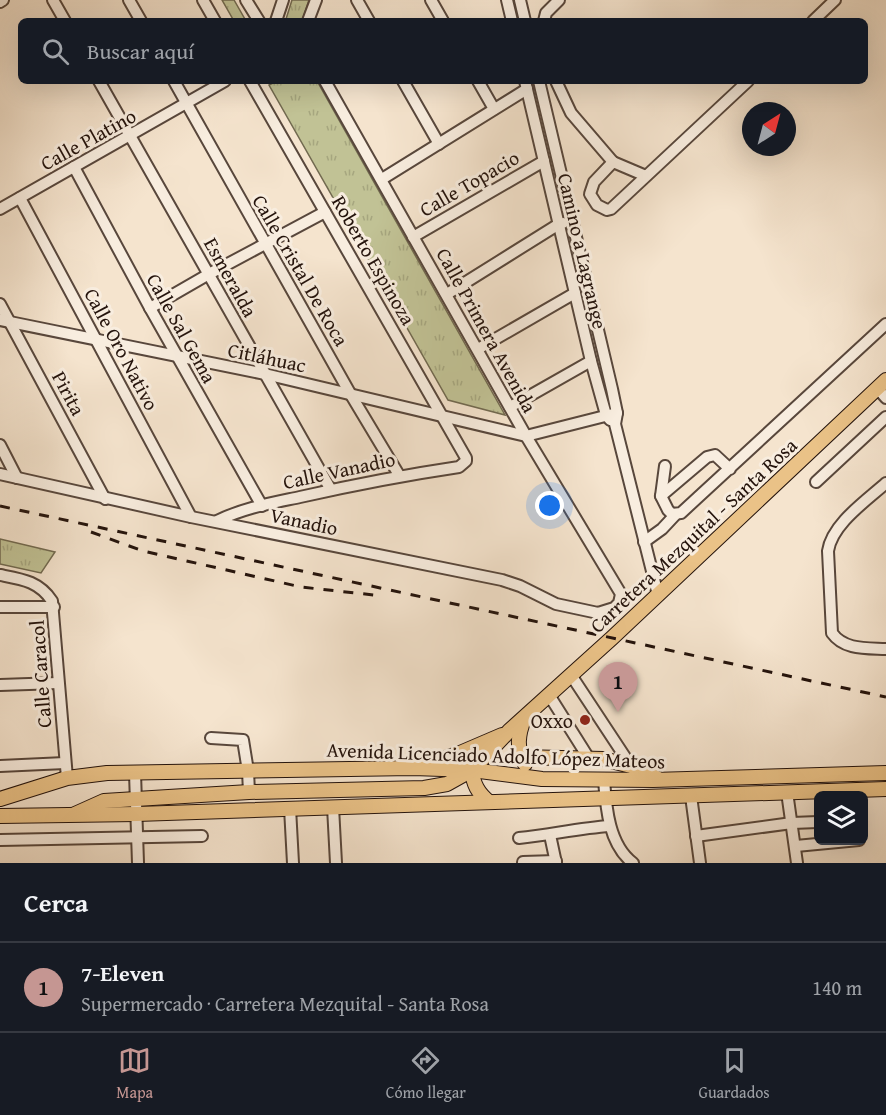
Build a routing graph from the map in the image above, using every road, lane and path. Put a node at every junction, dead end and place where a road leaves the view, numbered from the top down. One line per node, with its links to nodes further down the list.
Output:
1 (53, 0): 13 (street)
2 (129, 0): 14 (street)
3 (203, 0): 15 (street)
4 (246, 0): 16 (street)
5 (284, 0): 17 (street)
6 (316, 0): 18 (street)
7 (357, 0): 19 (street)
8 (431, 0): 20 (street)
9 (507, 0): 21 (street)
10 (520, 0): 22 (street)
11 (559, 0): 23 (street)
12 (835, 0): 24 (street)
13 (63, 18)
14 (139, 18)
15 (213, 18)
16 (257, 18)
17 (277, 18)
18 (309, 18)
19 (367, 18)
20 (441, 18)
21 (511, 18)
22 (524, 18)
23 (545, 18)
24 (816, 18)
25 (101, 84): 38 (street, Esmeralda)
26 (176, 84): 36 (street, Calle Cristal De Roca)
27 (220, 84): 36 (street, Calle Platino)
28 (252, 84): 47 (street, Roberto Espinoza)
29 (327, 84): 44 (street, Calle Primera Avenida)
30 (405, 84): 39 (street)
31 (480, 84): 37 (street)
32 (540, 84): 48 (street, Camino a Lagrange)
33 (557, 84): 41 (street)
34 (745, 84): 43 (street)
35 (526, 85): 37 (street); 40 (street, Camino a Lagrange)
36 (186, 103): 38 (street, Calle Platino); 51 (street, Calle Cristal De Roca)
37 (494, 109): 39 (street)
38 (130, 136): 42 (street, Calle Platino); 52 (street, Esmeralda)
39 (439, 144): 44 (street)
40 (544, 161): 49 (street, Camino a Lagrange); 50 (street, Calle Topacio)
41 (613, 162): 43 (street); 43 (street)
42 (74, 167): 45 (street, Calle Platino); 56 (street, Calle Sal Gema)
43 (645, 176)
44 (382, 180): 50 (street, Calle Primera Avenida)
45 (20, 198): 46 (street, Calle Platino); 59 (street, Calle Oro Nativo)
46 (0, 209)
47 (325, 212): 51 (street); 68 (street, Roberto Espinoza)
48 (573, 222): 49 (street); 67 (street, Camino a Lagrange)
49 (559, 224): 53 (street, Camino a Lagrange); 54 (street)
50 (413, 237): 54 (street, Calle Primera Avenida)
51 (266, 244): 52 (street); 65 (street, Calle Cristal De Roca)
52 (208, 274): 56 (street); 63 (street, Esmeralda)
53 (575, 293): 60 (street); 62 (street, Camino a Lagrange)
54 (447, 294): 60 (street, Calle Primera Avenida)
55 (0, 304): 57 (street, Pirita)
56 (150, 308): 61 (street, Calle Sal Gema)
57 (5, 321): 59 (street, Citláhuac); 82 (street, Pirita)
58 (886, 324): 74 (street)
59 (97, 340): 61 (street, Citláhuac); 85 (street, Calle Oro Nativo)
60 (478, 349): 66 (street, Calle Primera Avenida)
61 (178, 356): 63 (street, Citláhuac); 83 (street, Calle Sal Gema)
62 (591, 361): 66 (street); 67 (street, Camino a Lagrange)
63 (265, 374): 65 (street, Citláhuac); 80 (street, Esmeralda)
64 (883, 389): 89 (main road, Carretera Mezquital - Santa Rosa)
65 (351, 395): 68 (street, Citláhuac); 76 (street, Calle Cristal De Roca)
66 (510, 407): 70 (street, Calle Primera Avenida)
67 (611, 414): 70 (street); 87 (street)
68 (441, 415): 70 (street, Citláhuac); 72 (street, Roberto Espinoza)
69 (886, 417): 78 (street)
70 (525, 436): 92 (street, Calle Primera Avenida)
71 (0, 445): 77 (street)
72 (466, 458): 76 (street, Calle Vanadio)
73 (665, 466): 81 (street)
74 (730, 469): 81 (street); 84 (street)
75 (0, 474): 77 (street, Vanadio)
76 (399, 476): 80 (street, Calle Vanadio)
77 (17, 478): 82 (street, Vanadio)
78 (816, 482)
79 (886, 483): 93 (street)
80 (331, 490): 83 (street, Calle Vanadio)
81 (661, 496): 84 (street)
82 (105, 499): 85 (street, Vanadio)
83 (262, 506): 86 (street, Calle Vanadio)
84 (676, 514): 87 (street)
85 (191, 517): 86 (street, Vanadio)
86 (217, 521): 92 (street, Vanadio)
87 (643, 538): 89 (street)
88 (0, 574): 91 (street, Calle Caracol)
89 (658, 595): 94 (main road, Carretera Mezquital - Santa Rosa)
90 (0, 607): 91 (street)
91 (54, 607): 95 (street, Calle Caracol)
92 (598, 613)
93 (886, 649)
94 (571, 675): 97 (main road, Carretera Mezquital - Santa Rosa); 105 (street)
95 (58, 683): 96 (street); 103 (street, Calle Caracol)
96 (0, 685)
97 (549, 695): 98 (main road, Carretera Mezquital - Santa Rosa); 102 (street)
98 (525, 717): 99 (main road, Carretera Mezquital - Santa Rosa); 101 (main road)
99 (509, 731): 106 (main road); 107 (main road)
100 (211, 738): 108 (street)
101 (521, 757): 102 (main road); 112 (main road)
102 (588, 757): 105 (main road)
103 (65, 763): 104 (street); 111 (street, Calle Caracol)
104 (0, 766)
105 (631, 766): 114 (main road)
106 (413, 768): 107 (main road, Avenida Licenciado Adolfo López Mateos); 108 (main road, Avenida Licenciado Adolfo López Mateos)
107 (472, 770): 112 (main road, Avenida Licenciado Adolfo López Mateos); 116 (main road); 122 (main road)
108 (248, 771): 109 (main road, Avenida Licenciado Adolfo López Mateos); 116 (street)
109 (135, 773): 111 (main road, Avenida Licenciado Adolfo López Mateos); 121 (street)
110 (886, 773): 114 (main road, Avenida Licenciado Adolfo López Mateos)
111 (67, 778): 120 (main road, Avenida Licenciado Adolfo López Mateos)
112 (542, 779): 113 (main road, Avenida Licenciado Adolfo López Mateos)
113 (604, 780): 114 (main road, Avenida Licenciado Adolfo López Mateos); 119 (street)
114 (662, 780)
115 (886, 789): 117 (main road, Avenida Licenciado Adolfo López Mateos)
116 (249, 792): 121 (main road)
117 (787, 792): 118 (main road, Avenida Licenciado Adolfo López Mateos); 129 (street)
118 (691, 796): 119 (main road, Avenida Licenciado Adolfo López Mateos); 133 (street)
119 (606, 798): 122 (main road, Avenida Licenciado Adolfo López Mateos); 130 (street)
120 (0, 799)
121 (136, 799): 125 (main road); 126 (street)
122 (489, 802): 123 (main road, Avenida Licenciado Adolfo López Mateos)
123 (333, 807): 124 (main road, Avenida Licenciado Adolfo López Mateos); 143 (street)
124 (290, 808): 126 (main road, Avenida Licenciado Adolfo López Mateos); 142 (street)
125 (75, 814): 126 (main road, Avenida Licenciado Adolfo López Mateos); 127 (main road, Avenida Licenciado Adolfo López Mateos)
126 (137, 814): 134 (street)
127 (0, 816)
128 (814, 822): 129 (street)
129 (792, 823): 133 (street); 138 (street)
130 (610, 826): 131 (street); 144 (street)
131 (550, 835): 135 (street); 140 (street)
132 (202, 836): 134 (street)
133 (696, 836): 145 (street)
134 (138, 838): 136 (street); 141 (street)
135 (519, 838)
136 (0, 840)
137 (814, 844): 138 (street)
138 (796, 846): 146 (street)
139 (523, 862): 140 (street)
140 (556, 862)
141 (138, 863)
142 (293, 863)
143 (336, 863)
144 (633, 863)
145 (699, 863)
146 (797, 863)

